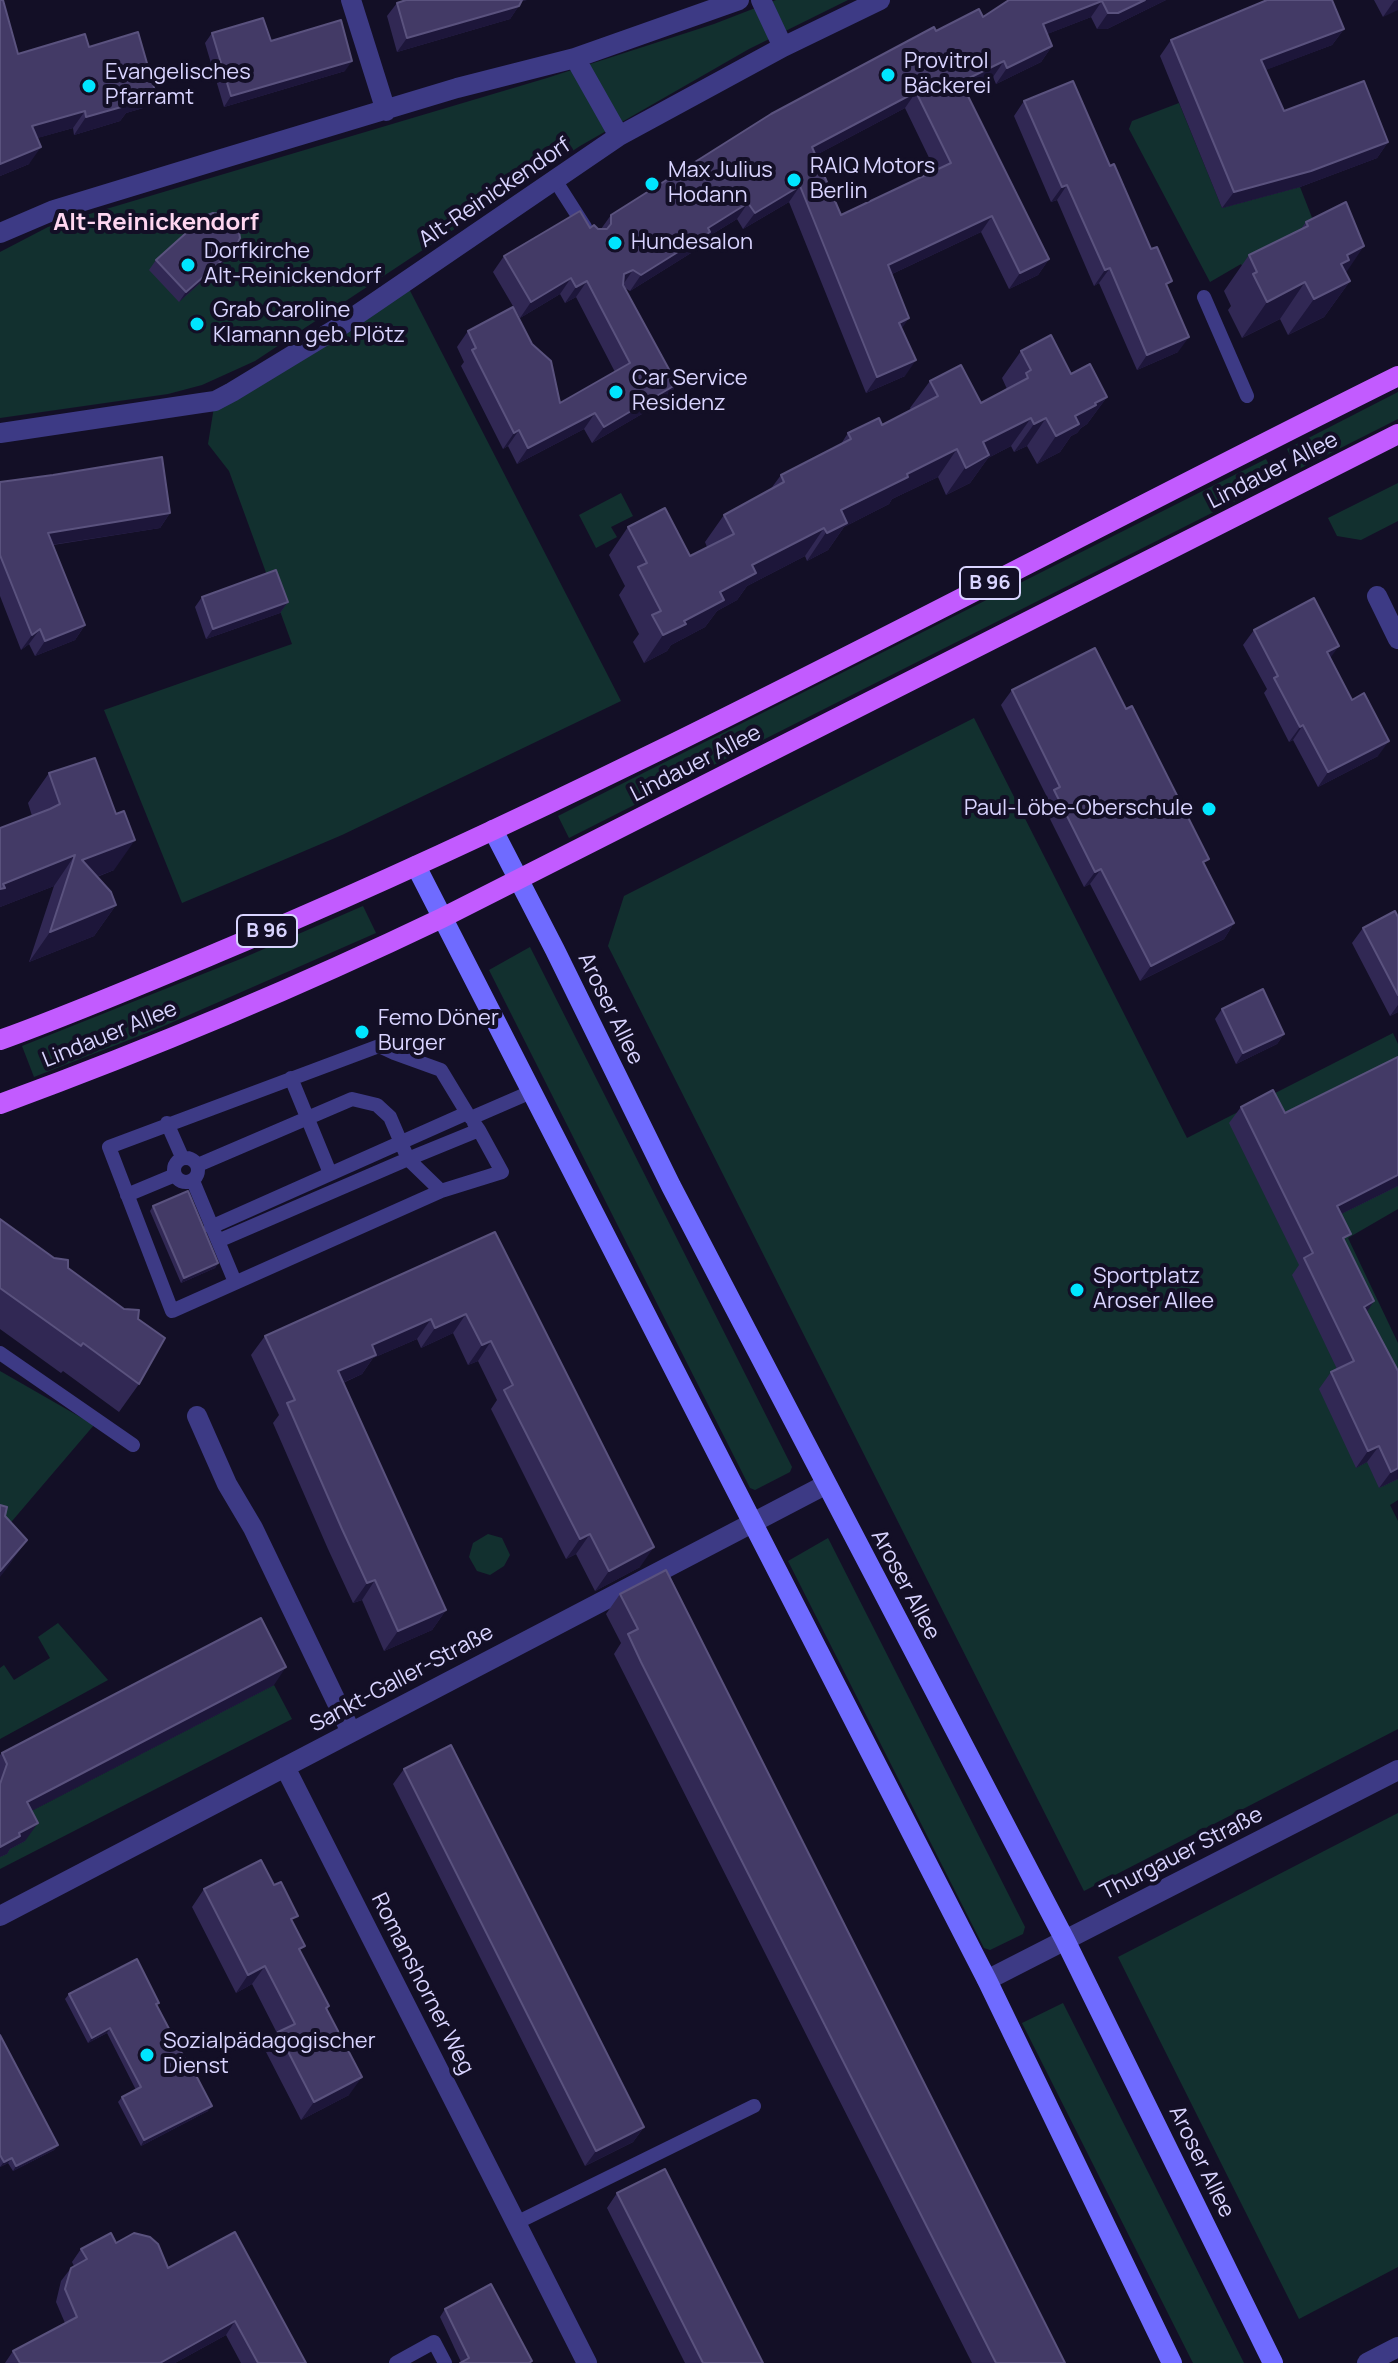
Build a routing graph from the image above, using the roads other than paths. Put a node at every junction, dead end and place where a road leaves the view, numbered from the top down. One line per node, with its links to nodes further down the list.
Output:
1 (351, 0): 7 (street)
2 (739, 0): 6 (street)
3 (761, 0): 5 (street)
4 (880, 0): 5 (street, Alt-Reinickendorf)
5 (783, 47): 8 (street, Alt-Reinickendorf)
6 (575, 58): 7 (street); 8 (street)
7 (386, 111): 10 (street)
8 (619, 136): 9 (street, Alt-Reinickendorf)
9 (555, 180): 11 (lane); 15 (street, Alt-Reinickendorf)
10 (0, 233)
11 (591, 236)
12 (1204, 297): 14 (lane)
13 (1398, 376): 19 (main road, Lindauer Allee / B 96)
14 (1247, 396)
15 (0, 433)
16 (1398, 434): 21 (main road, Lindauer Allee / B 96)
17 (1377, 596): 18 (street)
18 (1398, 639)
19 (493, 830): 20 (main road, Lindauer Allee / B 96); 21 (main road, Aroser Allee)
20 (416, 866): 22 (main road); 23 (main road, Lindauer Allee / B 96)
21 (518, 881): 22 (main road, Lindauer Allee / B 96); 45 (main road, Aroser Allee)
22 (442, 918): 25 (main road); 26 (main road, Lindauer Allee / B 96)
23 (0, 1040)
24 (291, 1078): 27 (lane); 28 (lane); 29 (lane)
25 (531, 1092): 28 (lane); 46 (main road)
26 (0, 1104)
27 (307, 1117): 30 (lane); 33 (lane); 34 (lane)
28 (472, 1120): 30 (lane); 32 (lane); 37 (lane)
29 (167, 1123): 31 (lane); 38 (lane)
30 (401, 1142): 32 (lane); 34 (lane)
31 (182, 1157): 33 (lane); 35 (lane)
32 (408, 1159): 37 (lane); 40 (lane)
33 (198, 1165): 36 (lane)
34 (330, 1173): 39 (lane)
35 (175, 1175): 36 (lane); 38 (lane)
36 (193, 1181): 39 (lane)
37 (441, 1191): 41 (lane)
38 (127, 1195): 41 (lane)
39 (211, 1227): 40 (lane)
40 (218, 1241): 41 (lane)
41 (235, 1282)
42 (0, 1353): 44 (lane)
43 (197, 1416): 47 (street)
44 (133, 1445)
45 (825, 1485): 46 (street, Sankt-Galler-Straße); 51 (main road, Aroser Allee)
46 (752, 1524): 47 (street, Sankt-Galler-Straße); 52 (main road)
47 (351, 1732): 48 (street, Sankt-Galler-Straße)
48 (285, 1767): 50 (street, Sankt-Galler-Straße); 54 (street, Romanshorner Weg)
49 (1398, 1770): 51 (street, Thurgauer Straße)
50 (0, 1916)
51 (1065, 1940): 52 (street, Thurgauer Straße); 60 (main road, Aroser Allee)
52 (987, 1980): 59 (main road)
53 (754, 2106): 54 (lane)
54 (516, 2223): 58 (street, Romanshorner Weg)
55 (1398, 2347): 61 (street)
56 (396, 2363): 57 (lane)
57 (445, 2363)
58 (587, 2363)
59 (1172, 2363)
60 (1273, 2363)
61 (1367, 2363)

